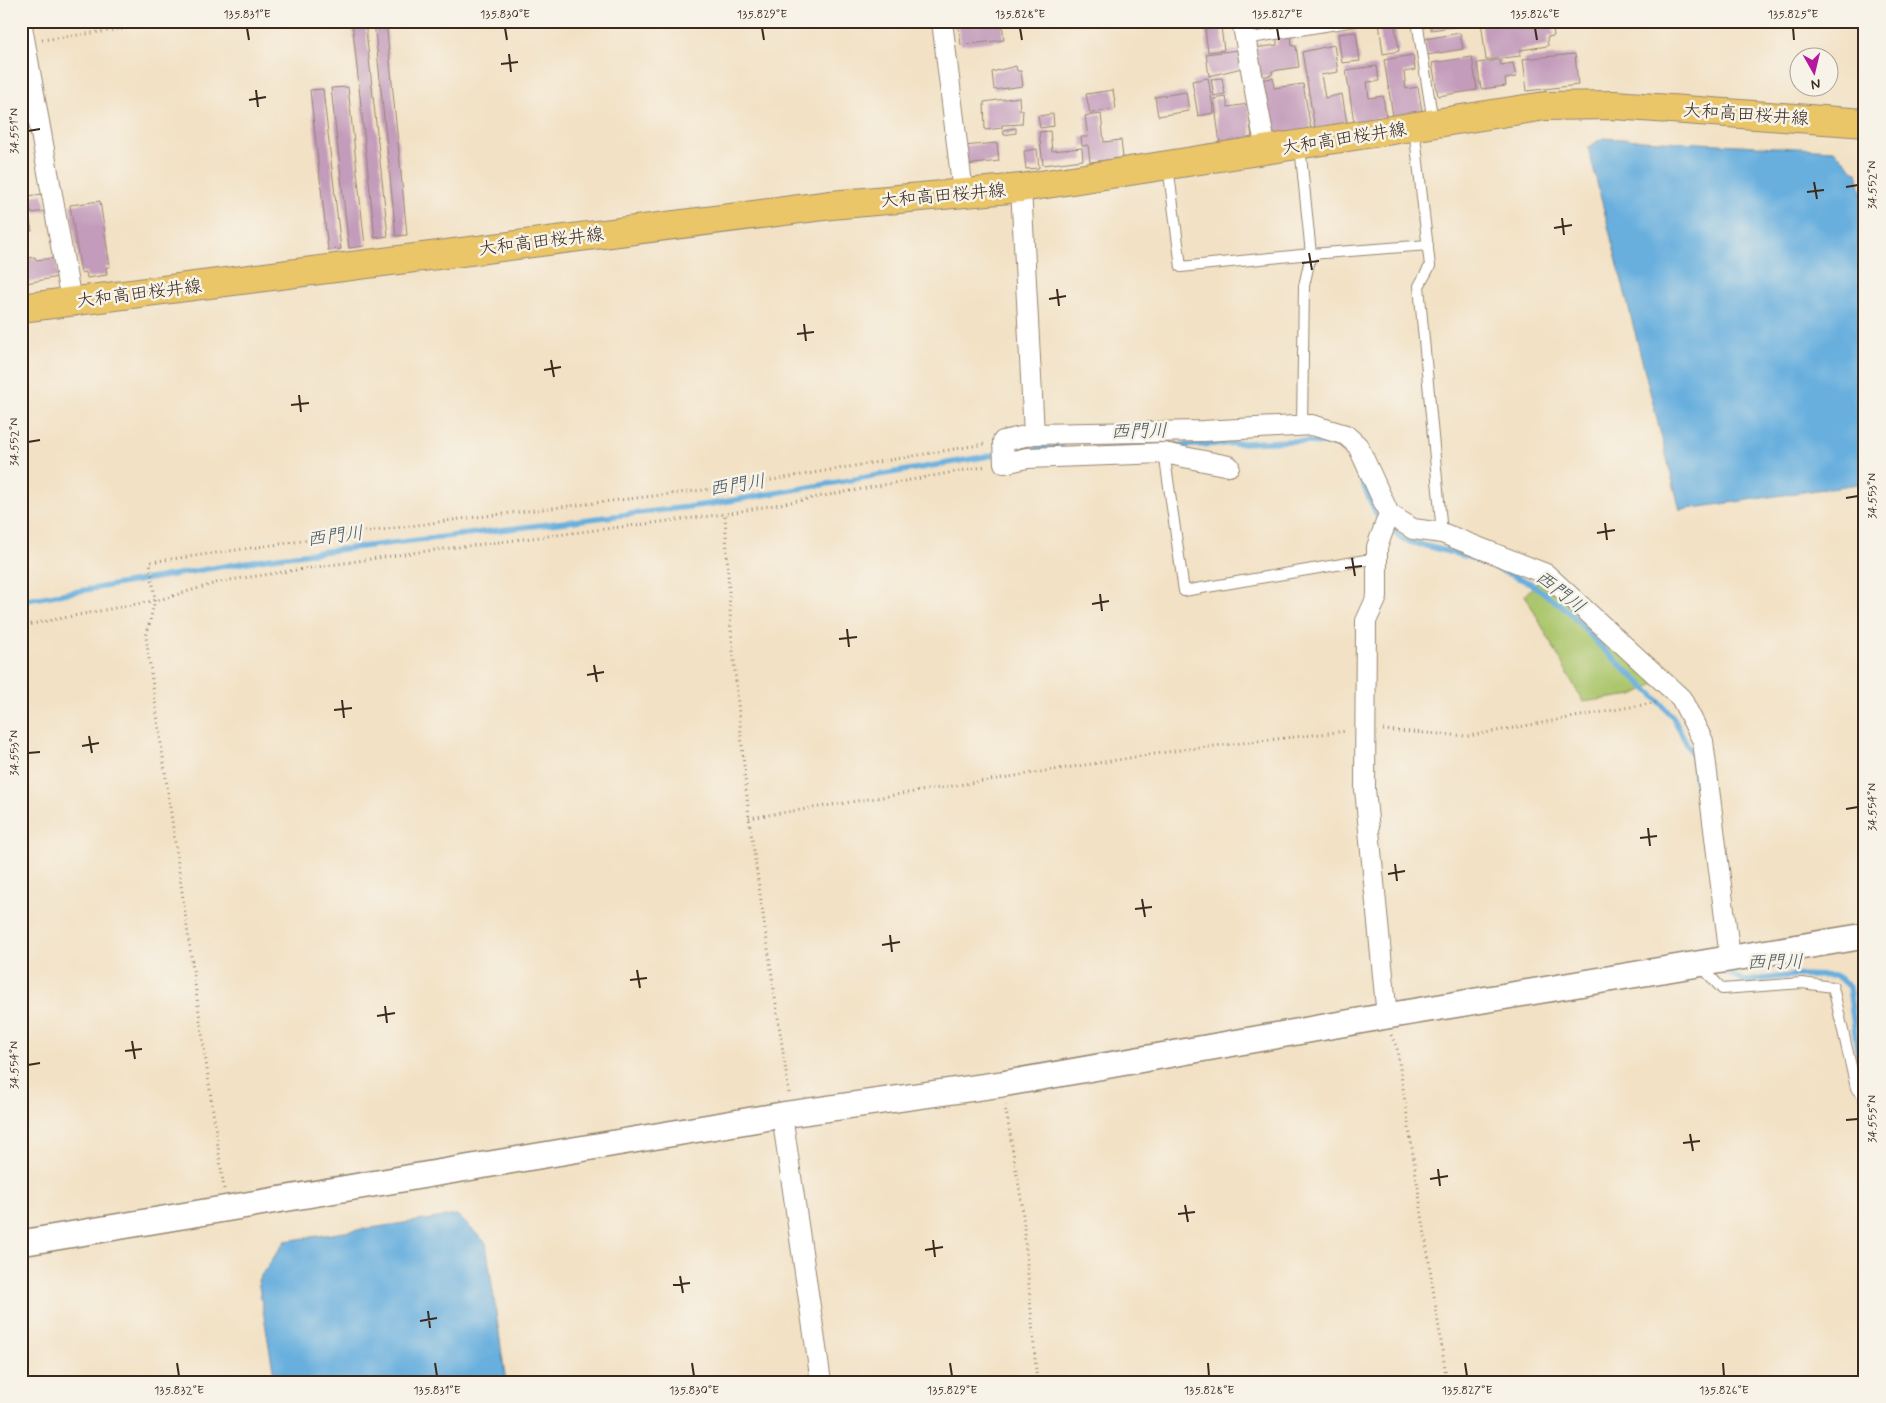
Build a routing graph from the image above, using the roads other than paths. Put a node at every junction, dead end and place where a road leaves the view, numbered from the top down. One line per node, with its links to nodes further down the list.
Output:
1 (21, 21): 6 (street)
2 (942, 21): 13 (street)
3 (1355, 21): 5 (lane)
4 (1417, 21): 8 (lane)
5 (1243, 30): 10 (street)
6 (24, 43): 16 (street)
7 (1865, 123): 8 (main road, 大和高田桜井線)
8 (1424, 125): 9 (main road, 大和高田桜井線); 14 (lane)
9 (1300, 145): 10 (main road, 大和高田桜井線); 15 (lane)
10 (1266, 150): 11 (main road, 大和高田桜井線)
11 (1168, 165): 12 (main road, 大和高田桜井線); 15 (lane)
12 (1021, 188): 13 (main road, 大和高田桜井線); 20 (street)
13 (963, 193): 16 (main road, 大和高田桜井線)
14 (1428, 245): 15 (lane); 24 (lane)
15 (1311, 254): 18 (lane)
16 (71, 302): 17 (main road, 大和高田桜井線)
17 (21, 308)
18 (1302, 426): 19 (street); 23 (street)
19 (1161, 432): 20 (street); 21 (lane)
20 (1034, 434): 21 (street)
21 (1164, 453): 22 (street); 25 (lane)
22 (1229, 466)
23 (1389, 514): 24 (street); 25 (street)
24 (1442, 533): 27 (street)
25 (1377, 558): 29 (street)
26 (1865, 936): 27 (street)
27 (1730, 958): 28 (street)
28 (1699, 963): 29 (street); 30 (lane)
29 (1384, 1017): 31 (street)
30 (1865, 1100)
31 (787, 1115): 32 (street); 33 (street)
32 (21, 1243)
33 (821, 1382)

